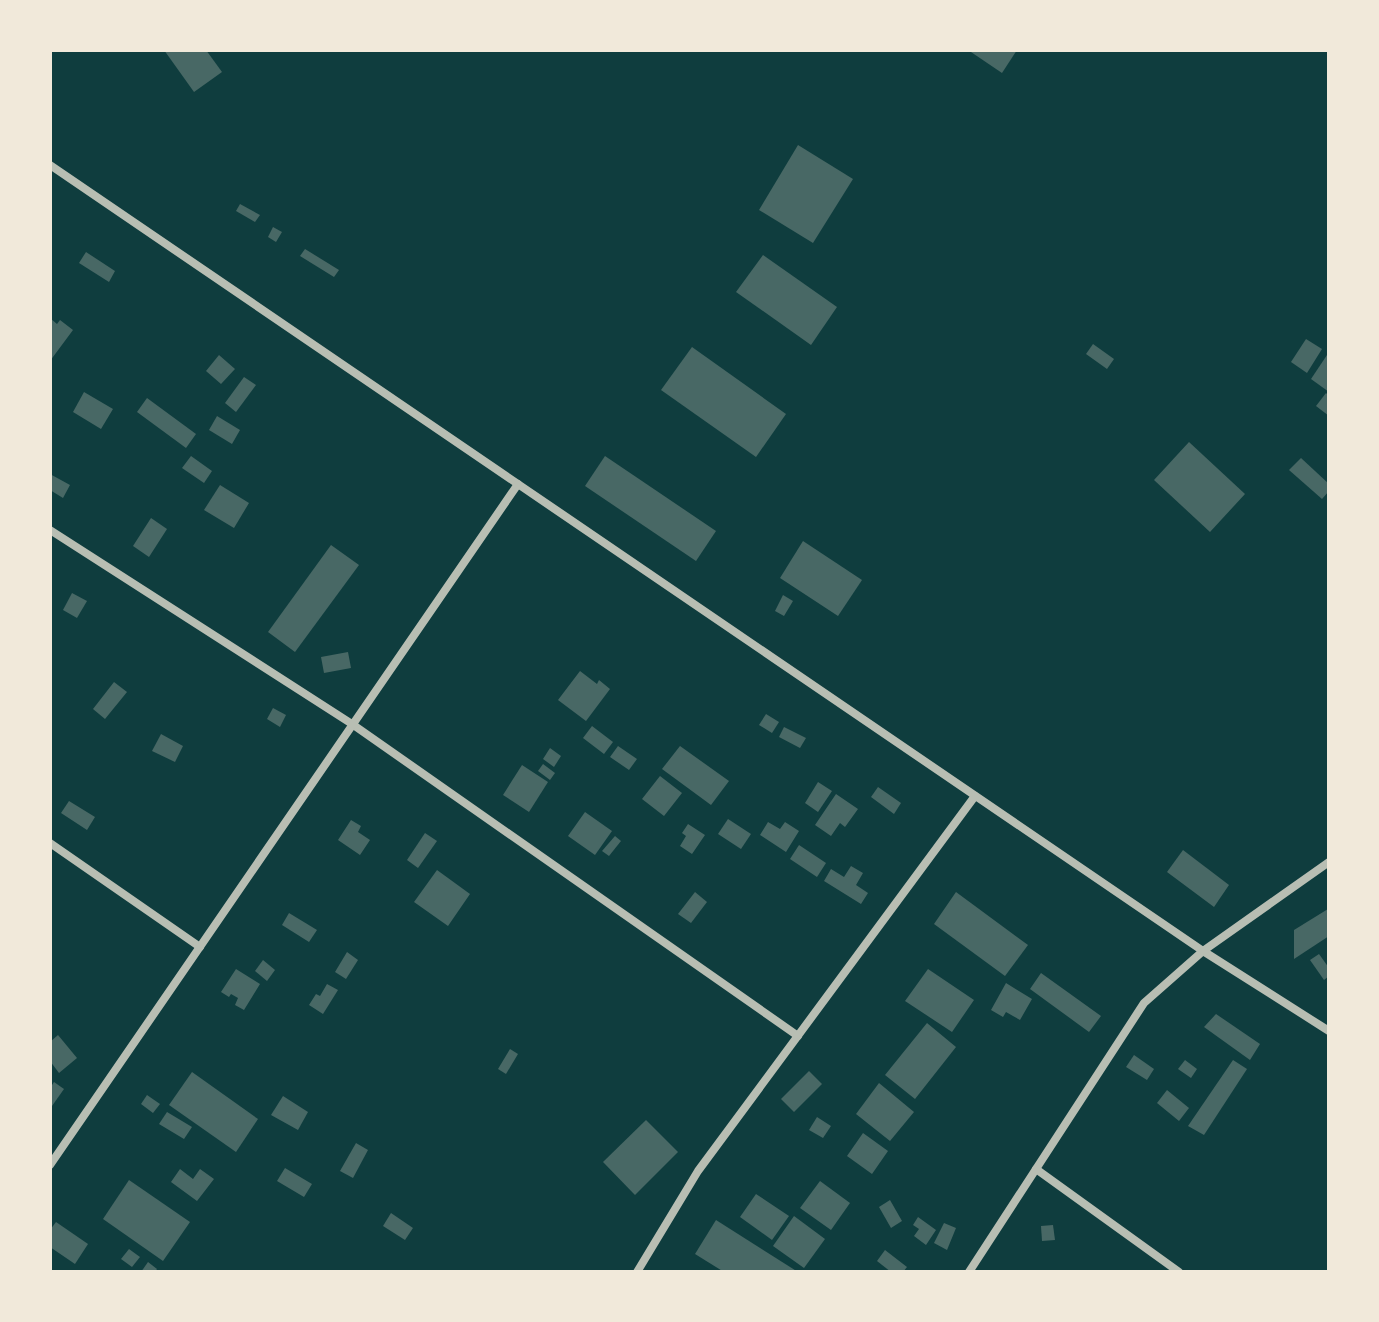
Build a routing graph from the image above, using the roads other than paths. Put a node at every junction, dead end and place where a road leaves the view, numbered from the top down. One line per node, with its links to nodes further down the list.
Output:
1 (50, 165): 2 (street)
2 (518, 484): 4 (street); 5 (street)
3 (50, 530): 4 (street)
4 (352, 724): 8 (street); 11 (street)
5 (975, 796): 9 (street); 11 (street)
6 (50, 843): 8 (street)
7 (1329, 862): 9 (street)
8 (200, 947): 12 (street)
9 (1203, 951): 10 (street); 13 (street)
10 (1329, 1031)
11 (798, 1036): 14 (street)
12 (50, 1165)
13 (1036, 1169): 15 (street); 16 (street)
14 (637, 1272)
15 (969, 1272)
16 (1179, 1272)

